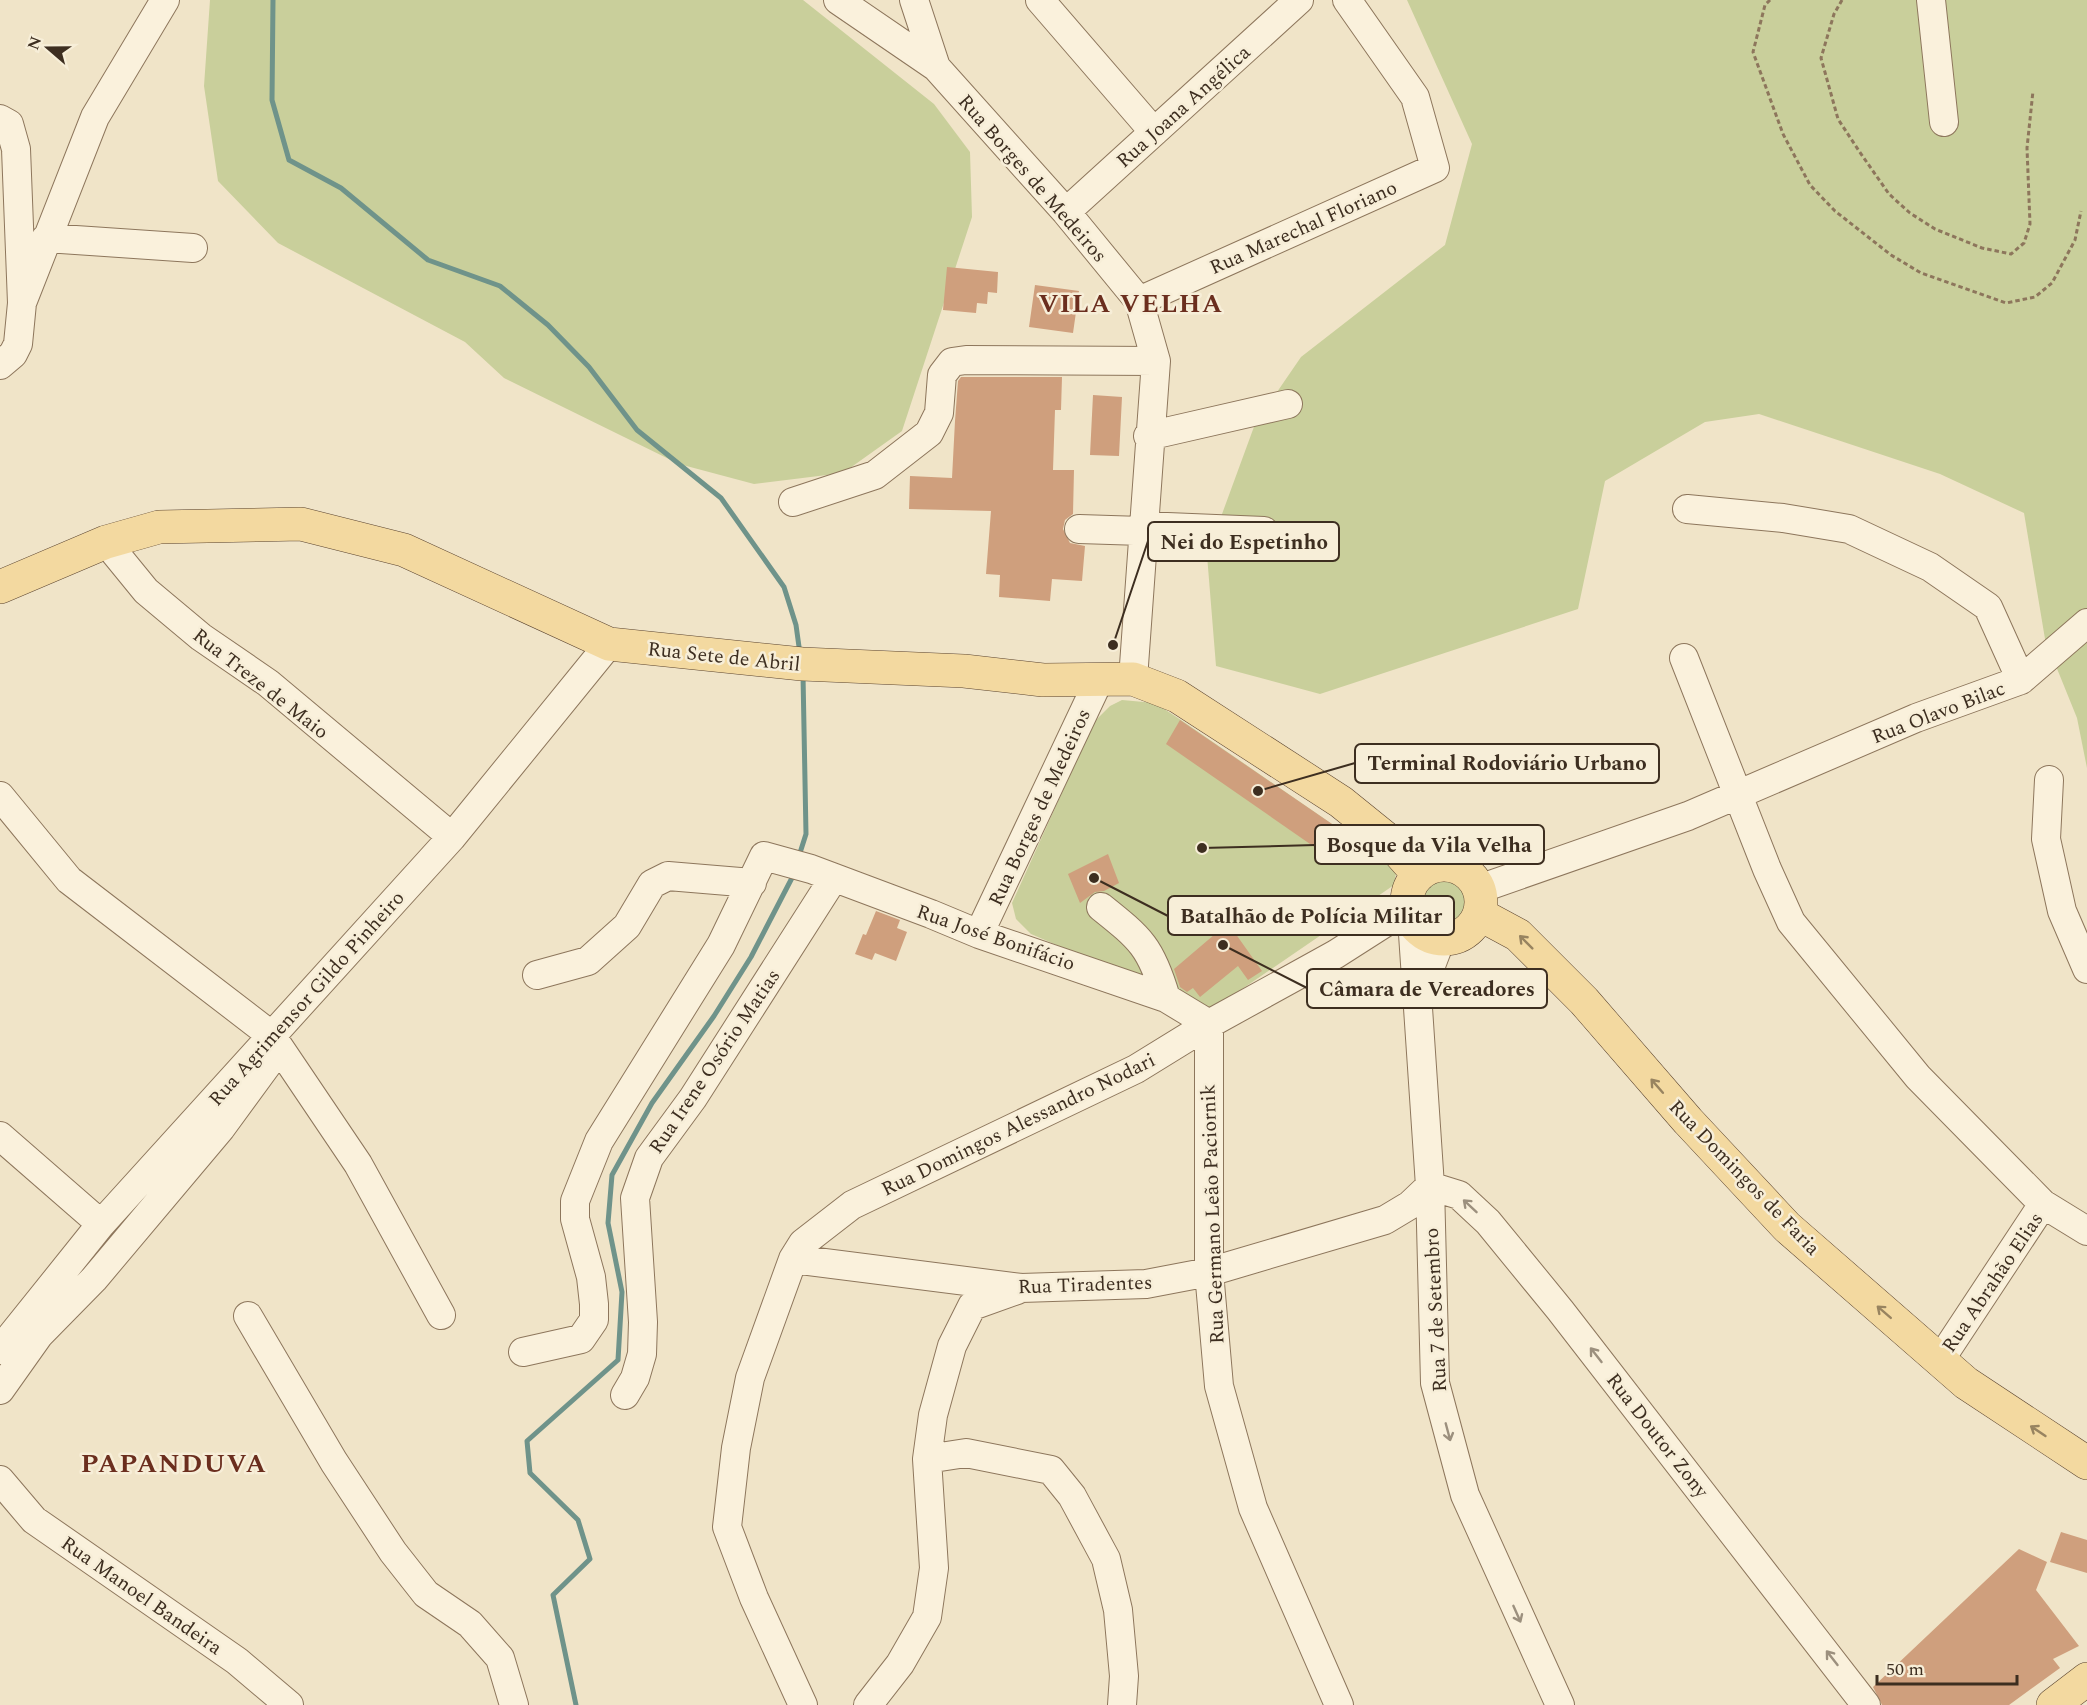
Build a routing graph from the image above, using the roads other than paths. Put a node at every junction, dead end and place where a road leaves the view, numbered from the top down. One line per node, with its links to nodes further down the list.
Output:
1 (165, 0): 13 (street)
2 (838, 0): 8 (street)
3 (914, 0): 8 (street)
4 (1040, 0): 11 (street)
5 (1299, 0): 11 (street, Rua Joana Angélica)
6 (1347, 0): 15 (street, Rua Marechal Floriano)
7 (1931, 0): 10 (street)
8 (936, 67): 12 (street, Rua Borges de Medeiros)
9 (0, 119): 16 (street)
10 (1944, 122)
11 (1154, 132): 12 (street, Rua Joana Angélica)
12 (1066, 212): 15 (street, Rua Borges de Medeiros)
13 (46, 238): 14 (street); 16 (street)
14 (194, 248)
15 (1139, 301): 17 (street, Rua Borges de Medeiros)
16 (22, 303): 18 (street)
17 (1156, 361): 20 (street, Rua Borges de Medeiros); 21 (street)
18 (0, 365)
19 (1288, 404): 20 (street)
20 (1148, 436): 24 (street, Rua Borges de Medeiros)
21 (793, 502)
22 (1687, 509): 33 (street, Rua Olavo Bilac)
23 (1079, 529): 24 (street)
24 (1142, 529): 25 (street); 31 (street, Rua Borges de Medeiros)
25 (1264, 531)
26 (106, 542): 27 (main road, Rua Sete de Abril); 29 (main road, Rua Sete de Abril); 37 (street, Rua Treze de Maio)
27 (0, 587)
28 (2087, 623): 33 (street)
29 (609, 644): 32 (main road, Rua Sete de Abril); 37 (street, Rua Agrimensor Gildo Pinheiro)
30 (1684, 658): 35 (street)
31 (1133, 679): 32 (main road, Rua Sete de Abril); 39 (main road, Rua Sete de Abril)
32 (1099, 680): 44 (street, Rua Borges de Medeiros)
33 (2021, 680): 35 (street, Rua Olavo Bilac)
34 (2049, 780): 46 (street)
35 (1739, 794): 41 (street, Rua Olavo Bilac); 54 (street)
36 (0, 796): 51 (street)
37 (452, 837): 51 (street, Rua Agrimensor Gildo Pinheiro)
38 (822, 874): 40 (street, Rua José Bonifácio); 44 (street, Rua José Bonifácio); 67 (street, Rua Irene Osório Matias)
39 (1419, 875): 41 (main road); 43 (main road)
40 (752, 883): 47 (street); 64 (street)
41 (1479, 901): 45 (main road); 65 (main road, Rua Domingos de Faria, one-way to 41)
42 (1101, 907): 48 (street)
43 (1410, 914): 45 (main road); 49 (street, Rua 7 de Setembro); 50 (street, Rua Domingos Alessandro Nodari)
44 (979, 934): 48 (street, Rua José Bonifácio)
45 (1441, 939): 49 (street, Rua 7 de Setembro)
46 (2087, 969)
47 (537, 975)
48 (1166, 998): 50 (street, Rua José Bonifácio)
49 (1419, 1000): 53 (street, Rua 7 de Setembro)
50 (1209, 1024): 57 (street, Rua Domingos Alessandro Nodari); 58 (street, Rua Germano Leão Paciornik)
51 (275, 1041): 56 (street, Rua Agrimensor Gildo Pinheiro); 60 (street); 62 (street)
52 (0, 1136): 56 (street)
53 (1431, 1186): 58 (street, Rua Tiradentes); 78 (street, Rua 7 de Setembro, one-way to 78); 79 (street, Rua Doutor Zony, one-way to 53)
54 (2043, 1204): 55 (street); 65 (street, Rua Abrahão Elias)
55 (2084, 1223)
56 (101, 1224): 62 (street, Rua Agrimensor Gildo Pinheiro)
57 (793, 1259): 59 (street, Rua Tiradentes); 74 (street, Rua Domingos Alessandro Nodari)
58 (1209, 1272): 59 (street, Rua Tiradentes); 77 (street, Rua Germano Leão Paciornik)
59 (1021, 1288): 68 (street)
60 (441, 1315)
61 (248, 1316): 73 (street)
62 (33, 1326): 63 (street, Rua Agrimensor Gildo Pinheiro); 66 (street)
63 (0, 1350)
64 (523, 1352)
65 (1940, 1360): 69 (main road, Rua Domingos de Faria, one-way to 65)
66 (0, 1390)
67 (625, 1395)
68 (927, 1460): 75 (street); 76 (street)
69 (2087, 1464)
70 (0, 1480): 72 (street, Rua Manoel Bandeira)
71 (2087, 1679): 80 (main road)
72 (289, 1705)
73 (514, 1705)
74 (803, 1705)
75 (868, 1705)
76 (1122, 1705)
77 (1339, 1705)
78 (1560, 1705)
79 (1866, 1705)
80 (2053, 1705)

